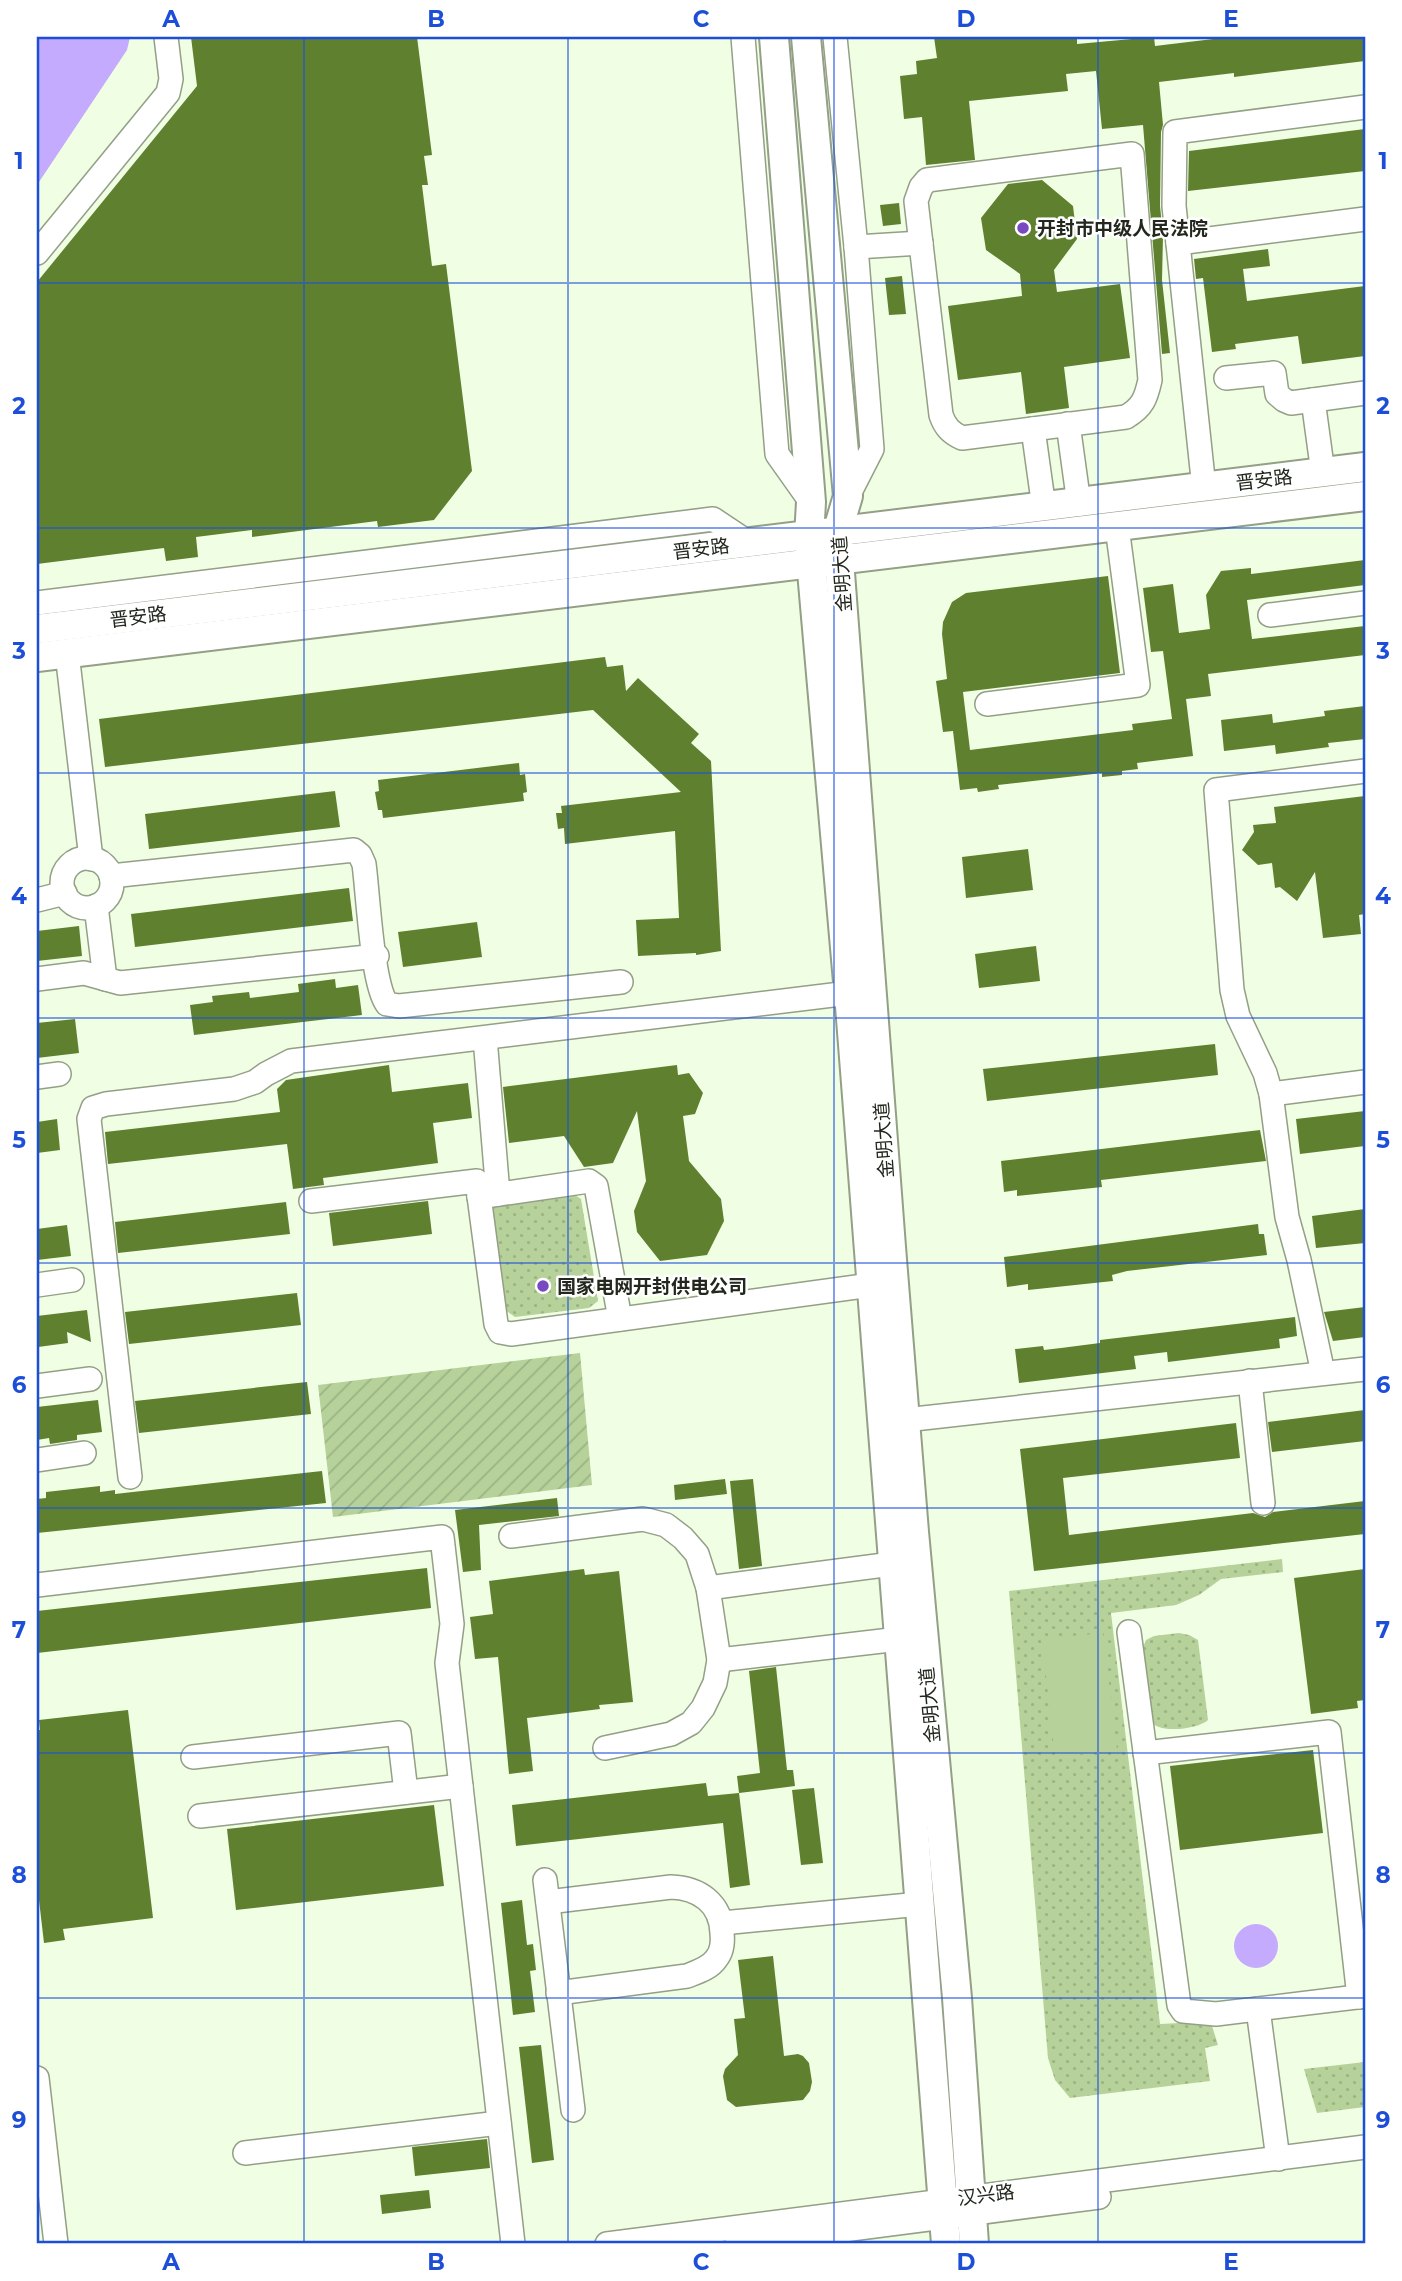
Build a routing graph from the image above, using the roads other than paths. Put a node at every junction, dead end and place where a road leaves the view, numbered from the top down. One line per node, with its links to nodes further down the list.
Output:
1 (166, 37): 11 (street)
2 (743, 37): 22 (street)
3 (774, 37): 22 (main road, 金明大道)
4 (806, 37): 20 (main road, 金明大道)
5 (835, 37): 10 (street)
6 (1365, 107): 9 (street)
7 (1365, 219): 9 (street)
8 (921, 243): 10 (street); 15 (street); 16 (street)
9 (1178, 243): 19 (street)
10 (856, 247): 20 (street)
11 (37, 253)
12 (1226, 379): 14 (street)
13 (1365, 397): 14 (street)
14 (1313, 400): 18 (street)
15 (1068, 424): 16 (street); 23 (street)
16 (1033, 429): 24 (street)
17 (1365, 467): 18 (main road, 晋安路)
18 (1323, 473): 19 (main road, 晋安路)
19 (1204, 488): 23 (main road, 晋安路)
20 (848, 496): 27 (main road, 金明大道)
21 (1365, 496): 25 (main road, 晋安路)
22 (811, 502): 28 (main road, 金明大道)
23 (1079, 504): 24 (main road, 晋安路)
24 (1044, 508): 27 (main road, 晋安路)
25 (1117, 527): 27 (main road, 晋安路); 35 (street)
26 (749, 543): 28 (main road, 晋安路); 29 (street); 32 (main road, 晋安路)
27 (839, 546): 28 (main road, 晋安路); 61 (main road, 金明大道)
28 (810, 550): 33 (main road, 晋安路); 46 (main road, 金明大道)
29 (37, 603)
30 (1365, 603): 31 (street)
31 (1270, 615)
32 (37, 629)
33 (67, 653): 34 (main road, 晋安路); 37 (street)
34 (37, 657)
35 (988, 704)
36 (1365, 771): 49 (street)
37 (91, 859): 38 (street); 39 (street)
38 (111, 876): 41 (street); 42 (street)
39 (65, 893): 40 (street); 41 (street)
40 (37, 900)
41 (96, 906): 44 (street)
42 (376, 956): 44 (street); 45 (street)
43 (37, 979): 44 (street)
44 (104, 979)
45 (621, 982)
46 (849, 993): 47 (street); 54 (main road, 金明大道)
47 (485, 1038): 50 (street); 64 (street)
48 (1365, 1082): 49 (street)
49 (1271, 1094): 57 (street)
50 (489, 1196): 51 (street); 55 (street); 55 (street)
51 (311, 1201)
52 (72, 1280): 53 (street)
53 (37, 1285)
54 (871, 1285): 55 (street); 67 (main road, 金明大道)
55 (620, 1319)
56 (1365, 1368): 57 (street)
57 (1322, 1373): 59 (street)
58 (90, 1379): 60 (street)
59 (1250, 1381): 61 (street); 65 (street)
60 (37, 1386)
61 (905, 1420): 91 (main road, 金明大道)
62 (84, 1453): 63 (street)
63 (37, 1460)
64 (130, 1476)
65 (1264, 1503)
66 (512, 1536): 69 (street)
67 (892, 1564): 69 (street); 71 (main road, 金明大道)
68 (37, 1585): 76 (street)
69 (708, 1588): 72 (street)
70 (1129, 1632): 74 (street)
71 (899, 1639): 72 (street); 79 (main road, 金明大道)
72 (719, 1660): 73 (street)
73 (605, 1748)
74 (1145, 1753): 82 (street); 83 (street)
75 (193, 1757): 77 (street)
76 (461, 1786): 77 (street); 86 (street)
77 (406, 1792): 78 (street)
78 (200, 1815)
79 (920, 1904): 80 (street); 92 (main road, 金明大道)
80 (722, 1923): 81 (street); 81 (street)
81 (558, 1993): 85 (street)
82 (1362, 1997): 83 (street)
83 (1258, 2009): 89 (street)
84 (37, 2078): 93 (street)
85 (573, 2110)
86 (499, 2123): 88 (street); 94 (street)
87 (1365, 2147): 89 (street, 汉兴路)
88 (245, 2153)
89 (1278, 2159): 91 (street, 汉兴路)
90 (1365, 2162): 91 (street, 汉兴路)
91 (971, 2206): 92 (street, 汉兴路); 97 (main road, 金明大道)
92 (944, 2221): 95 (street, 汉兴路); 96 (street, 汉兴路)
93 (56, 2244)
94 (513, 2244)
95 (607, 2244)
96 (737, 2244)
97 (974, 2244)

